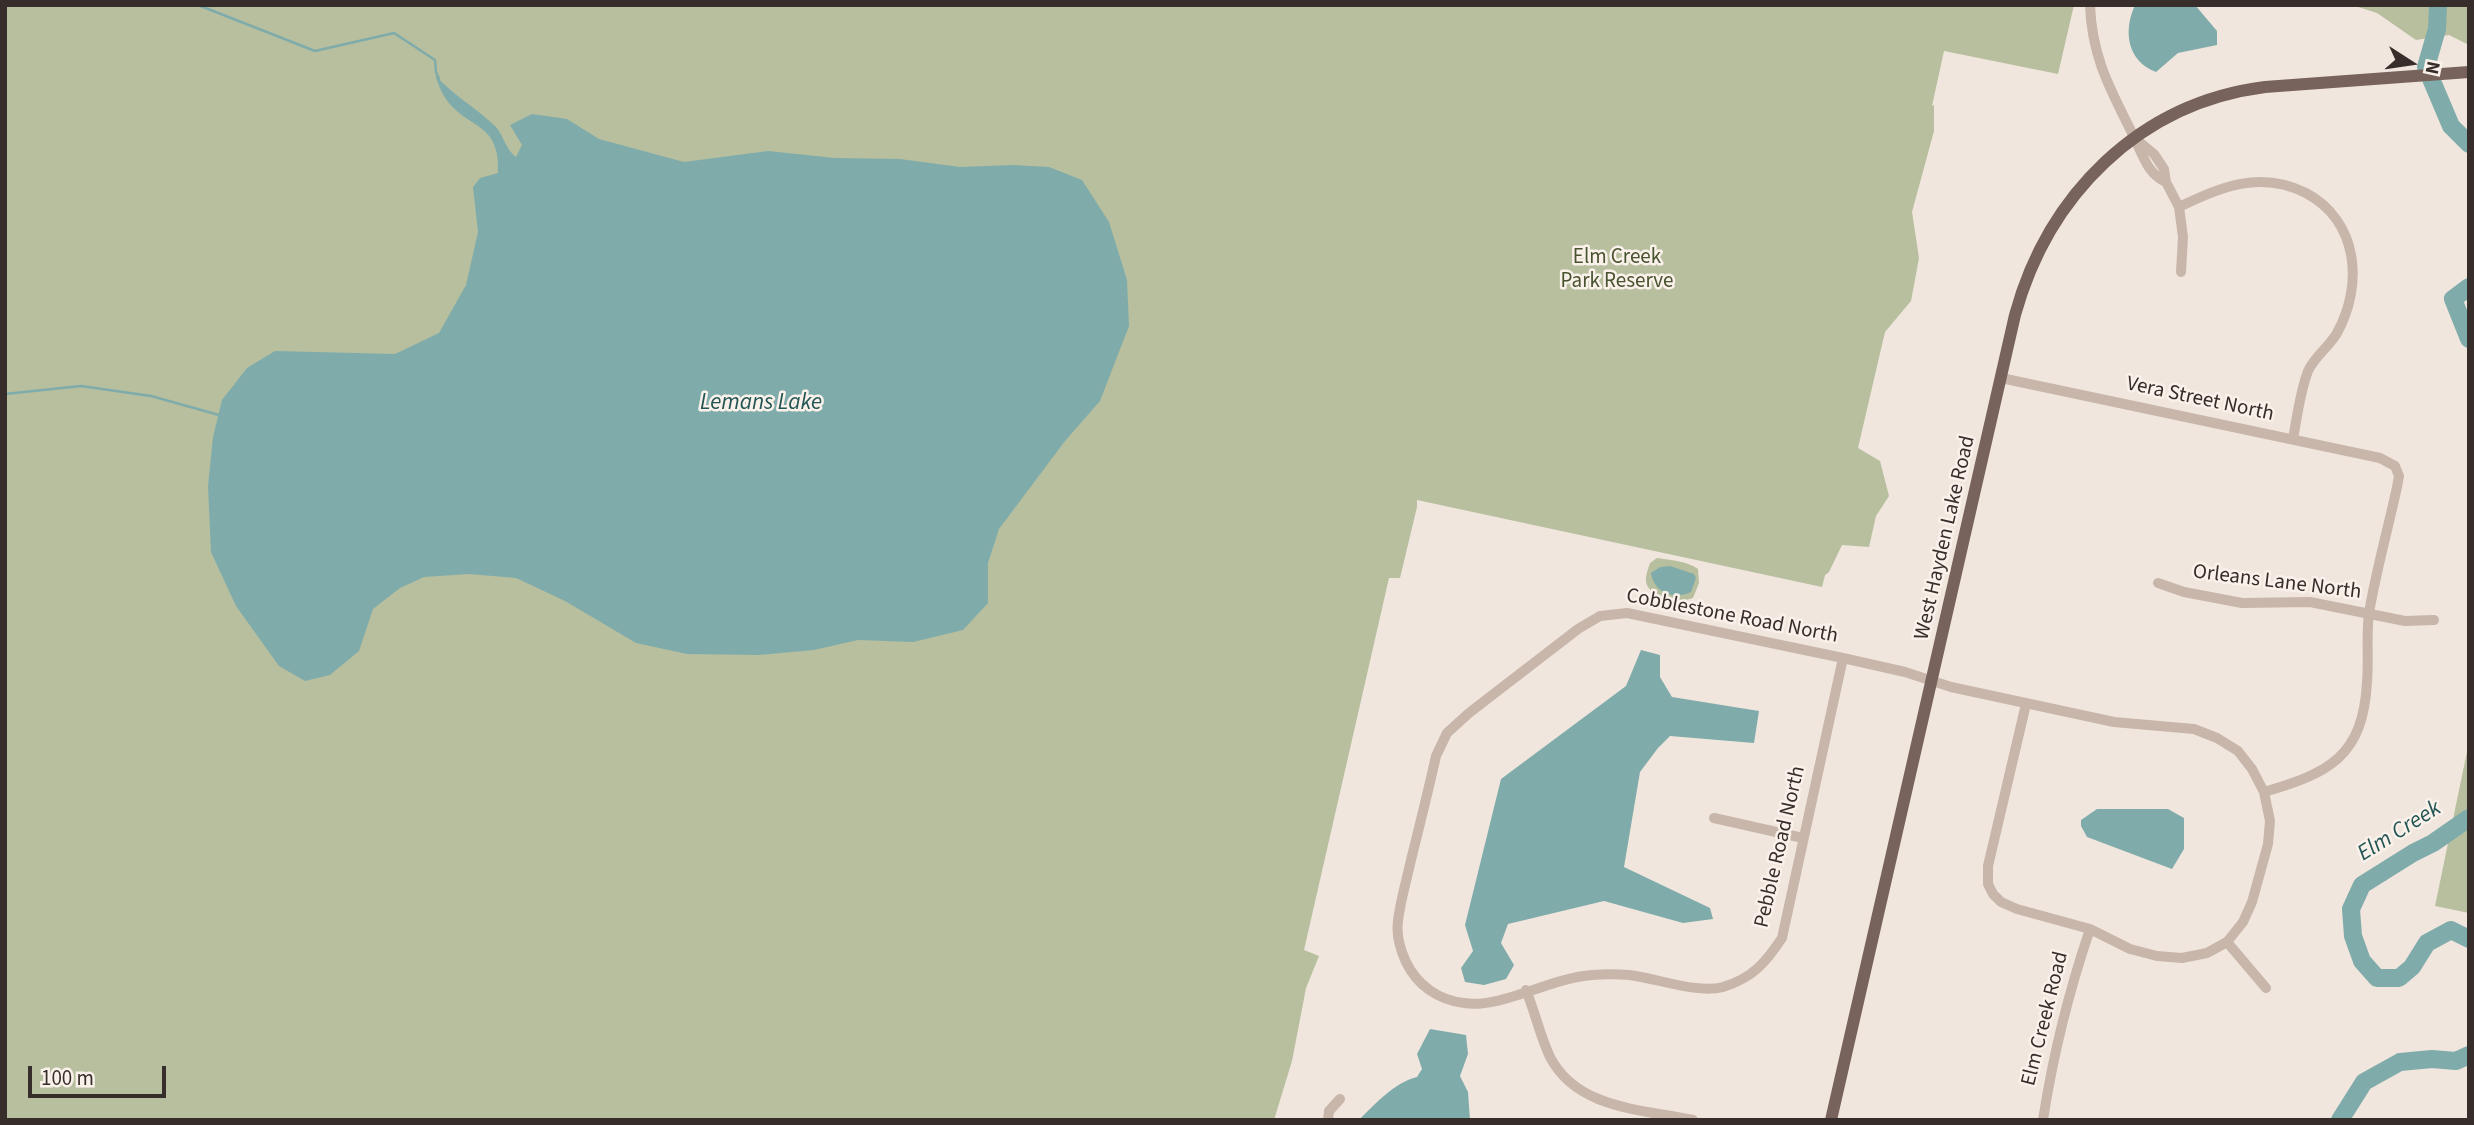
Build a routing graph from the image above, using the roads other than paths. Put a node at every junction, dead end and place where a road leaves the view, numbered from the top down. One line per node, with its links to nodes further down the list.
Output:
1 (2090, 5): 3 (street)
2 (2469, 72): 3 (main road, West Hayden Lake Road)
3 (2134, 137): 4 (street); 6 (main road, West Hayden Lake Road)
4 (2179, 207): 5 (street); 7 (street)
5 (2181, 272)
6 (2001, 378): 7 (street, Vera Street North); 12 (main road, West Hayden Lake Road)
7 (2293, 439): 9 (street, Vera Street North)
8 (2158, 583): 9 (street, Orleans Lane North)
9 (2369, 614): 10 (street, Orleans Lane North); 14 (street)
10 (2434, 620)
11 (1843, 658): 12 (street, Cobblestone Road North); 16 (street, Pebble Road North); 20 (street, Cobblestone Road North)
12 (1933, 682): 13 (street, Cobblestone Road North); 24 (main road, West Hayden Lake Road)
13 (2026, 704): 14 (street, Cobblestone Road North); 17 (street)
14 (2264, 792): 18 (street)
15 (1714, 818): 16 (street)
16 (1803, 838): 20 (street, Pebble Road North)
17 (2090, 929): 18 (street); 25 (street, Elm Creek Road)
18 (2227, 942): 19 (street)
19 (2266, 988)
20 (1526, 990): 23 (street)
21 (1340, 1099): 22 (street)
22 (1328, 1120)
23 (1693, 1120)
24 (1831, 1120)
25 (2043, 1120)

